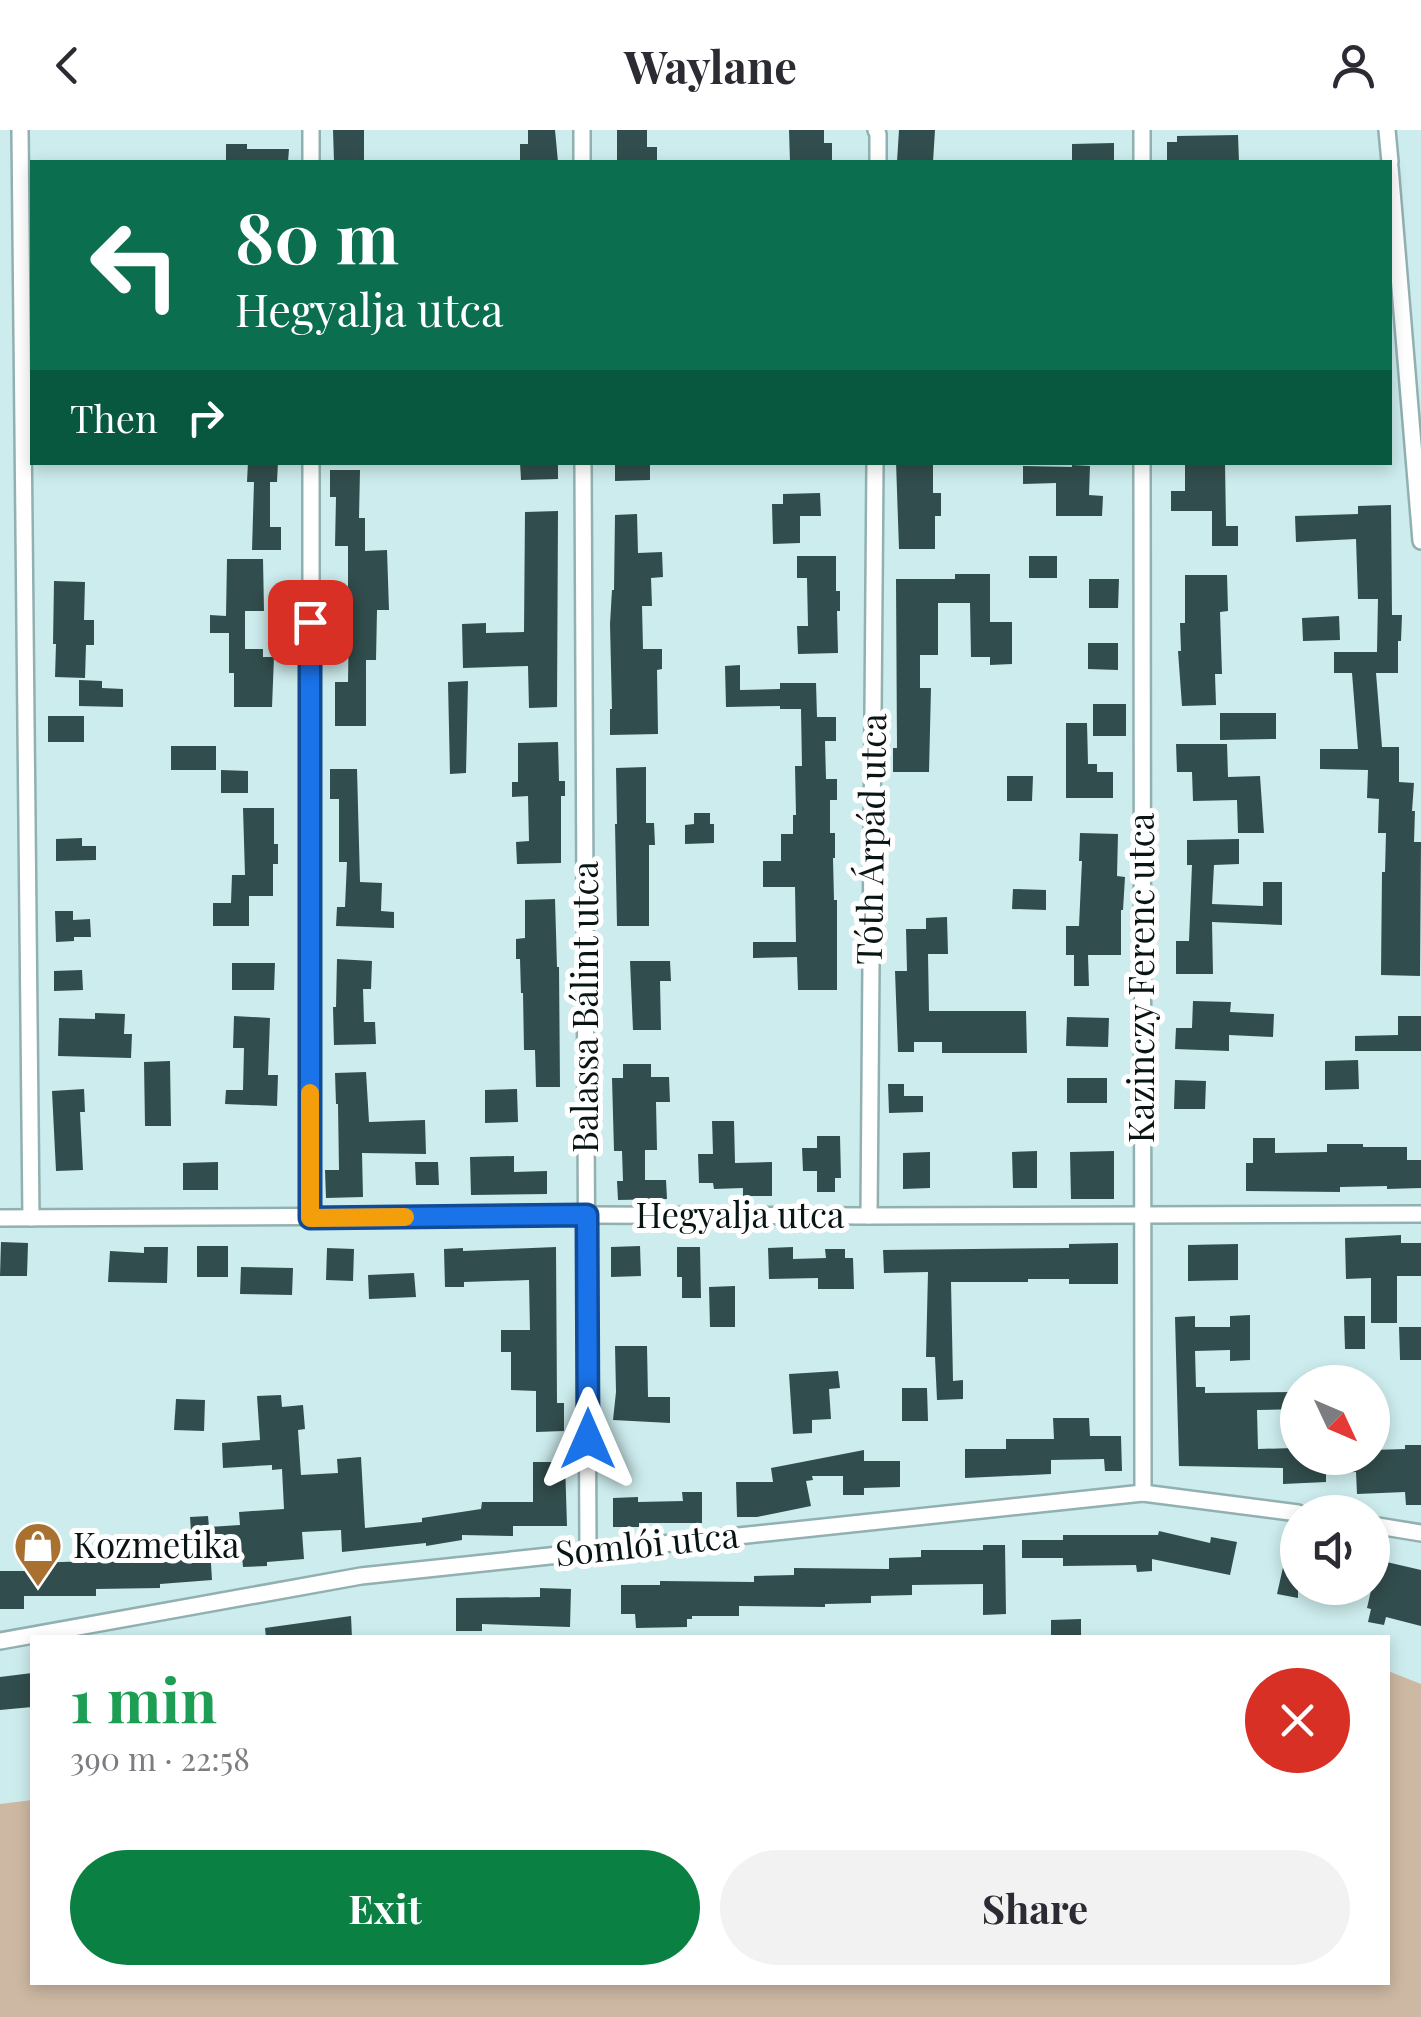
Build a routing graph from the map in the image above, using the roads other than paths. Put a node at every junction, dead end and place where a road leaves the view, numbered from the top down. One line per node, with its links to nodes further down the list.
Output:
1 (20, 130): 23 (street)
2 (311, 130): 7 (street)
3 (582, 130): 8 (street)
4 (876, 130): 9 (street)
5 (1142, 130): 10 (street)
6 (1387, 130): 11 (street)
7 (310, 160)
8 (582, 160)
9 (878, 160)
10 (1142, 160)
11 (1390, 160)
12 (1392, 189): 17 (street)
13 (310, 465): 24 (street)
14 (584, 465): 20 (street, Balassa Bálint utca)
15 (876, 465): 21 (street, Tóth Árpád utca)
16 (1142, 465): 18 (street, Kazinczy Ferenc utca)
17 (1421, 542)
18 (1142, 1214): 19 (street, Hegyalja utca); 21 (street, Hegyalja utca); 25 (street, Kazinczy Ferenc utca)
19 (1421, 1214)
20 (587, 1215): 21 (street, Hegyalja utca); 24 (street, Hegyalja utca); 29 (street, Balassa Bálint utca)
21 (869, 1216)
22 (0, 1218): 23 (street, Hegyalja utca)
23 (31, 1218): 24 (street, Hegyalja utca)
24 (310, 1218)
25 (1143, 1493): 26 (street, Somlói utca); 29 (street, Somlói utca)
26 (1280, 1511)
27 (1390, 1527): 28 (street)
28 (1421, 1533)
29 (588, 1551): 30 (street, Somlói utca)
30 (33, 1635)
31 (30, 1636): 32 (street, Somlói utca)
32 (0, 1641)

